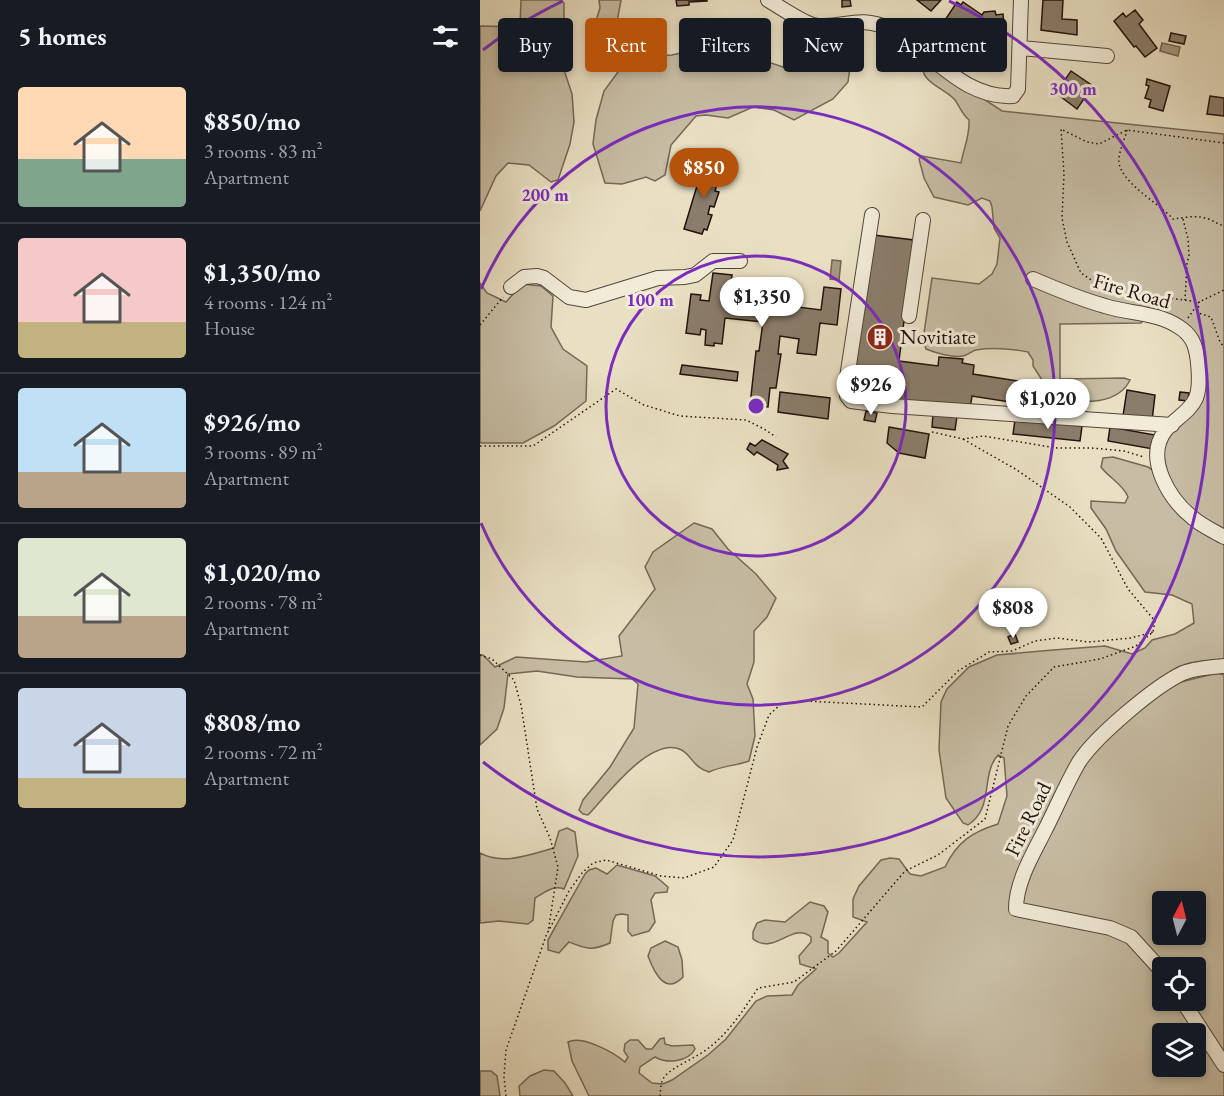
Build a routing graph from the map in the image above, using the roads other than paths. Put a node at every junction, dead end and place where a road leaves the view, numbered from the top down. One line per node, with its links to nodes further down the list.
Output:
1 (768, 0): 3 (street)
2 (1021, 0): 3 (street)
3 (1021, 48): 4 (street)
4 (1107, 56)
5 (872, 215): 11 (street)
6 (923, 220): 10 (street)
7 (740, 261): 9 (street)
8 (1033, 279): 11 (street, Fire Road)
9 (511, 287)
10 (909, 316)
11 (1172, 425): 12 (street, Fire Road)
12 (1224, 537)
13 (1224, 666): 14 (street, Fire Road)
14 (1152, 959)
15 (1189, 1011): 16 (street)
16 (1224, 1065)

